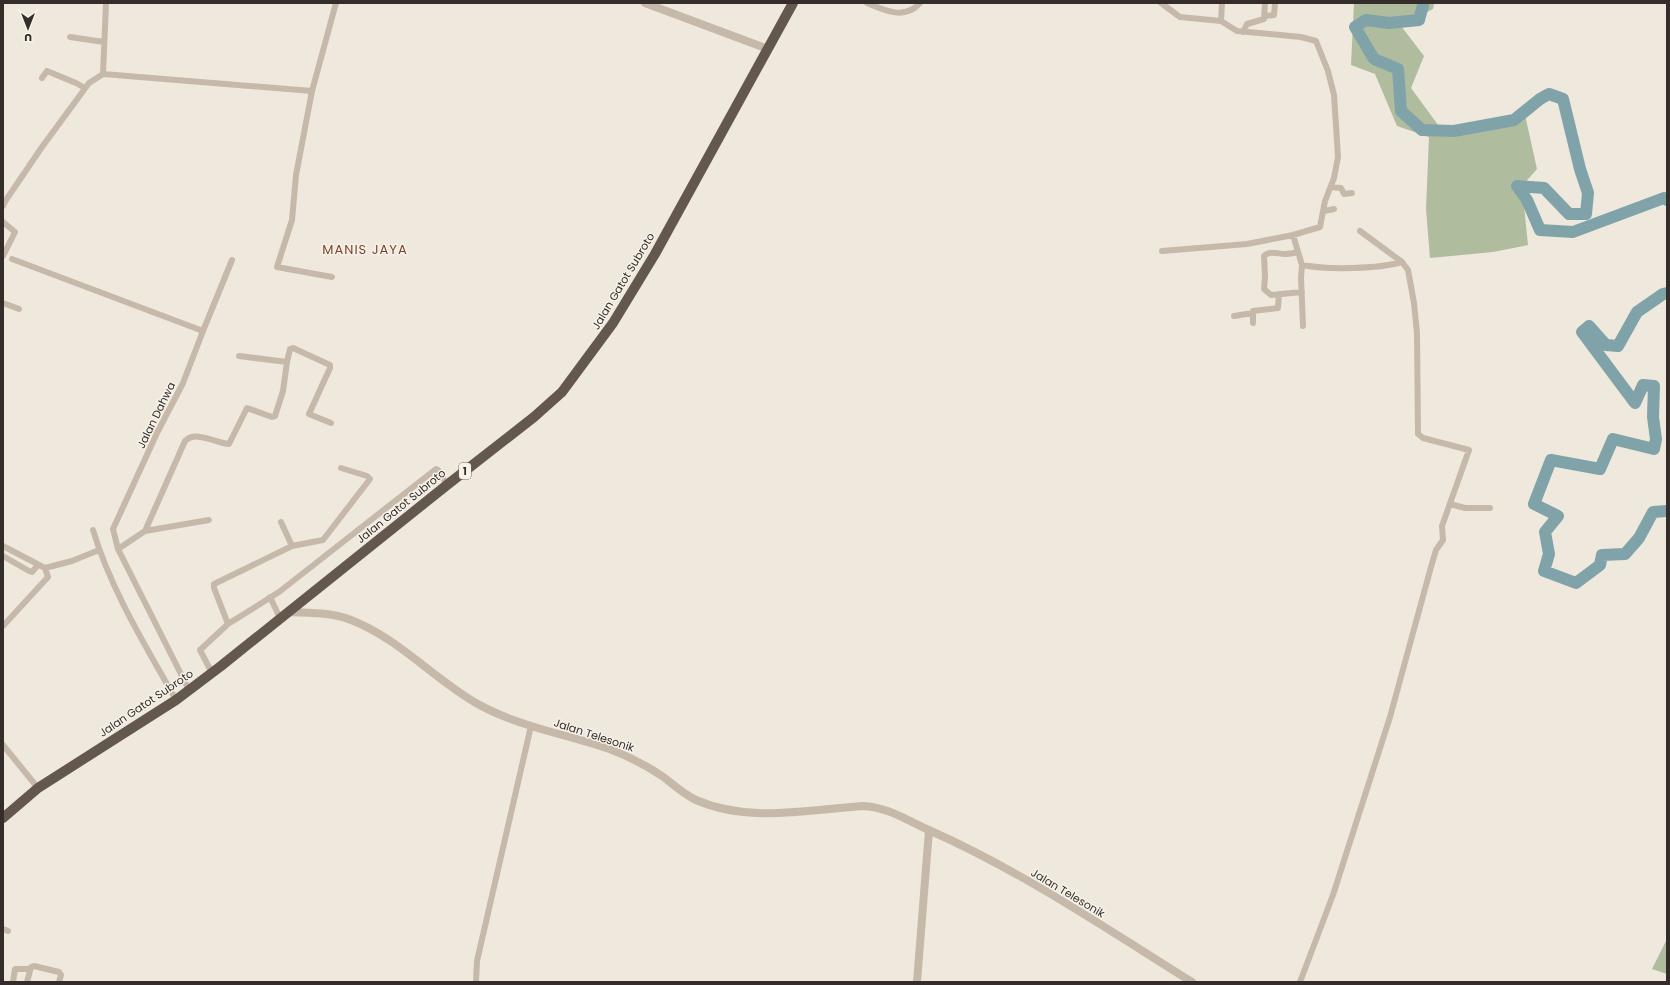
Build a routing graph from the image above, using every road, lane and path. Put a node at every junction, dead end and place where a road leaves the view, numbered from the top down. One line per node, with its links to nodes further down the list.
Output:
1 (106, 3): 15 (street)
2 (336, 3): 20 (street)
3 (644, 3): 16 (street)
4 (793, 3): 16 (highway, Jalan Gatot Subroto / 1)
5 (867, 3): 6 (street)
6 (920, 3)
7 (1161, 3): 12 (street)
8 (1222, 3): 12 (street)
9 (1264, 3): 11 (street)
10 (1275, 3): 11 (street)
11 (1264, 16): 13 (street)
12 (1221, 21): 13 (street)
13 (1243, 32): 21 (street)
14 (70, 37): 15 (street)
15 (104, 42): 17 (street)
16 (768, 49): 50 (highway, Jalan Gatot Subroto / 1)
17 (103, 74): 19 (street); 20 (street)
18 (42, 78): 19 (street)
19 (85, 88): 23 (street)
20 (312, 91): 36 (street)
21 (1331, 187): 22 (street); 25 (street)
22 (1352, 193)
23 (3, 206)
24 (1334, 209): 25 (street)
25 (1324, 211): 28 (street)
26 (3, 222): 31 (street)
27 (1360, 231): 34 (street)
28 (1293, 235): 29 (street); 30 (street)
29 (1162, 251)
30 (1298, 252): 35 (street); 38 (street)
31 (3, 256)
32 (12, 259): 45 (street)
33 (232, 260): 45 (street, Jalan Dahwa)
34 (1402, 262): 35 (street); 51 (street)
35 (1302, 265): 37 (street)
36 (332, 277)
37 (1302, 292): 38 (street); 44 (street)
38 (1279, 294): 41 (street)
39 (3, 303): 40 (street)
40 (19, 309)
41 (1253, 313): 42 (street); 43 (street)
42 (1234, 316)
43 (1253, 323)
44 (1303, 326)
45 (203, 331): 59 (street, Jalan Dahwa)
46 (239, 356): 47 (street)
47 (287, 362): 48 (street); 56 (street)
48 (331, 423)
49 (341, 468): 58 (street)
50 (447, 485): 64 (street); 65 (highway, Jalan Gatot Subroto / 1)
51 (1450, 504): 52 (street); 84 (street)
52 (1490, 508)
53 (210, 520): 56 (street)
54 (281, 522): 58 (street)
55 (94, 530): 60 (street)
56 (146, 531): 59 (street)
57 (3, 546): 62 (street)
58 (292, 546): 67 (street)
59 (118, 549): 70 (street, Jalan Dahwa)
60 (99, 550): 63 (street); 71 (street)
61 (3, 556): 62 (street)
62 (38, 565): 63 (street)
63 (45, 568): 68 (street)
64 (270, 597): 66 (street); 67 (street)
65 (289, 612): 66 (highway, Jalan Gatot Subroto / 1); 72 (street, Jalan Telesonik)
66 (280, 618): 69 (highway, Jalan Gatot Subroto / 1)
67 (228, 624): 69 (street)
68 (3, 626)
69 (212, 673): 70 (highway, Jalan Gatot Subroto / 1)
70 (189, 690): 71 (highway, Jalan Gatot Subroto / 1)
71 (176, 700): 74 (highway, Jalan Gatot Subroto / 1)
72 (531, 726): 76 (street, Jalan Telesonik); 81 (street)
73 (3, 745): 74 (street)
74 (38, 788): 75 (highway, Jalan Gatot Subroto / 1)
75 (3, 818)
76 (929, 830): 82 (street); 83 (street, Jalan Telesonik)
77 (30, 968): 78 (street); 79 (street); 80 (street)
78 (13, 982)
79 (28, 982)
80 (59, 982)
81 (476, 982)
82 (916, 982)
83 (1192, 982)
84 (1300, 982)

